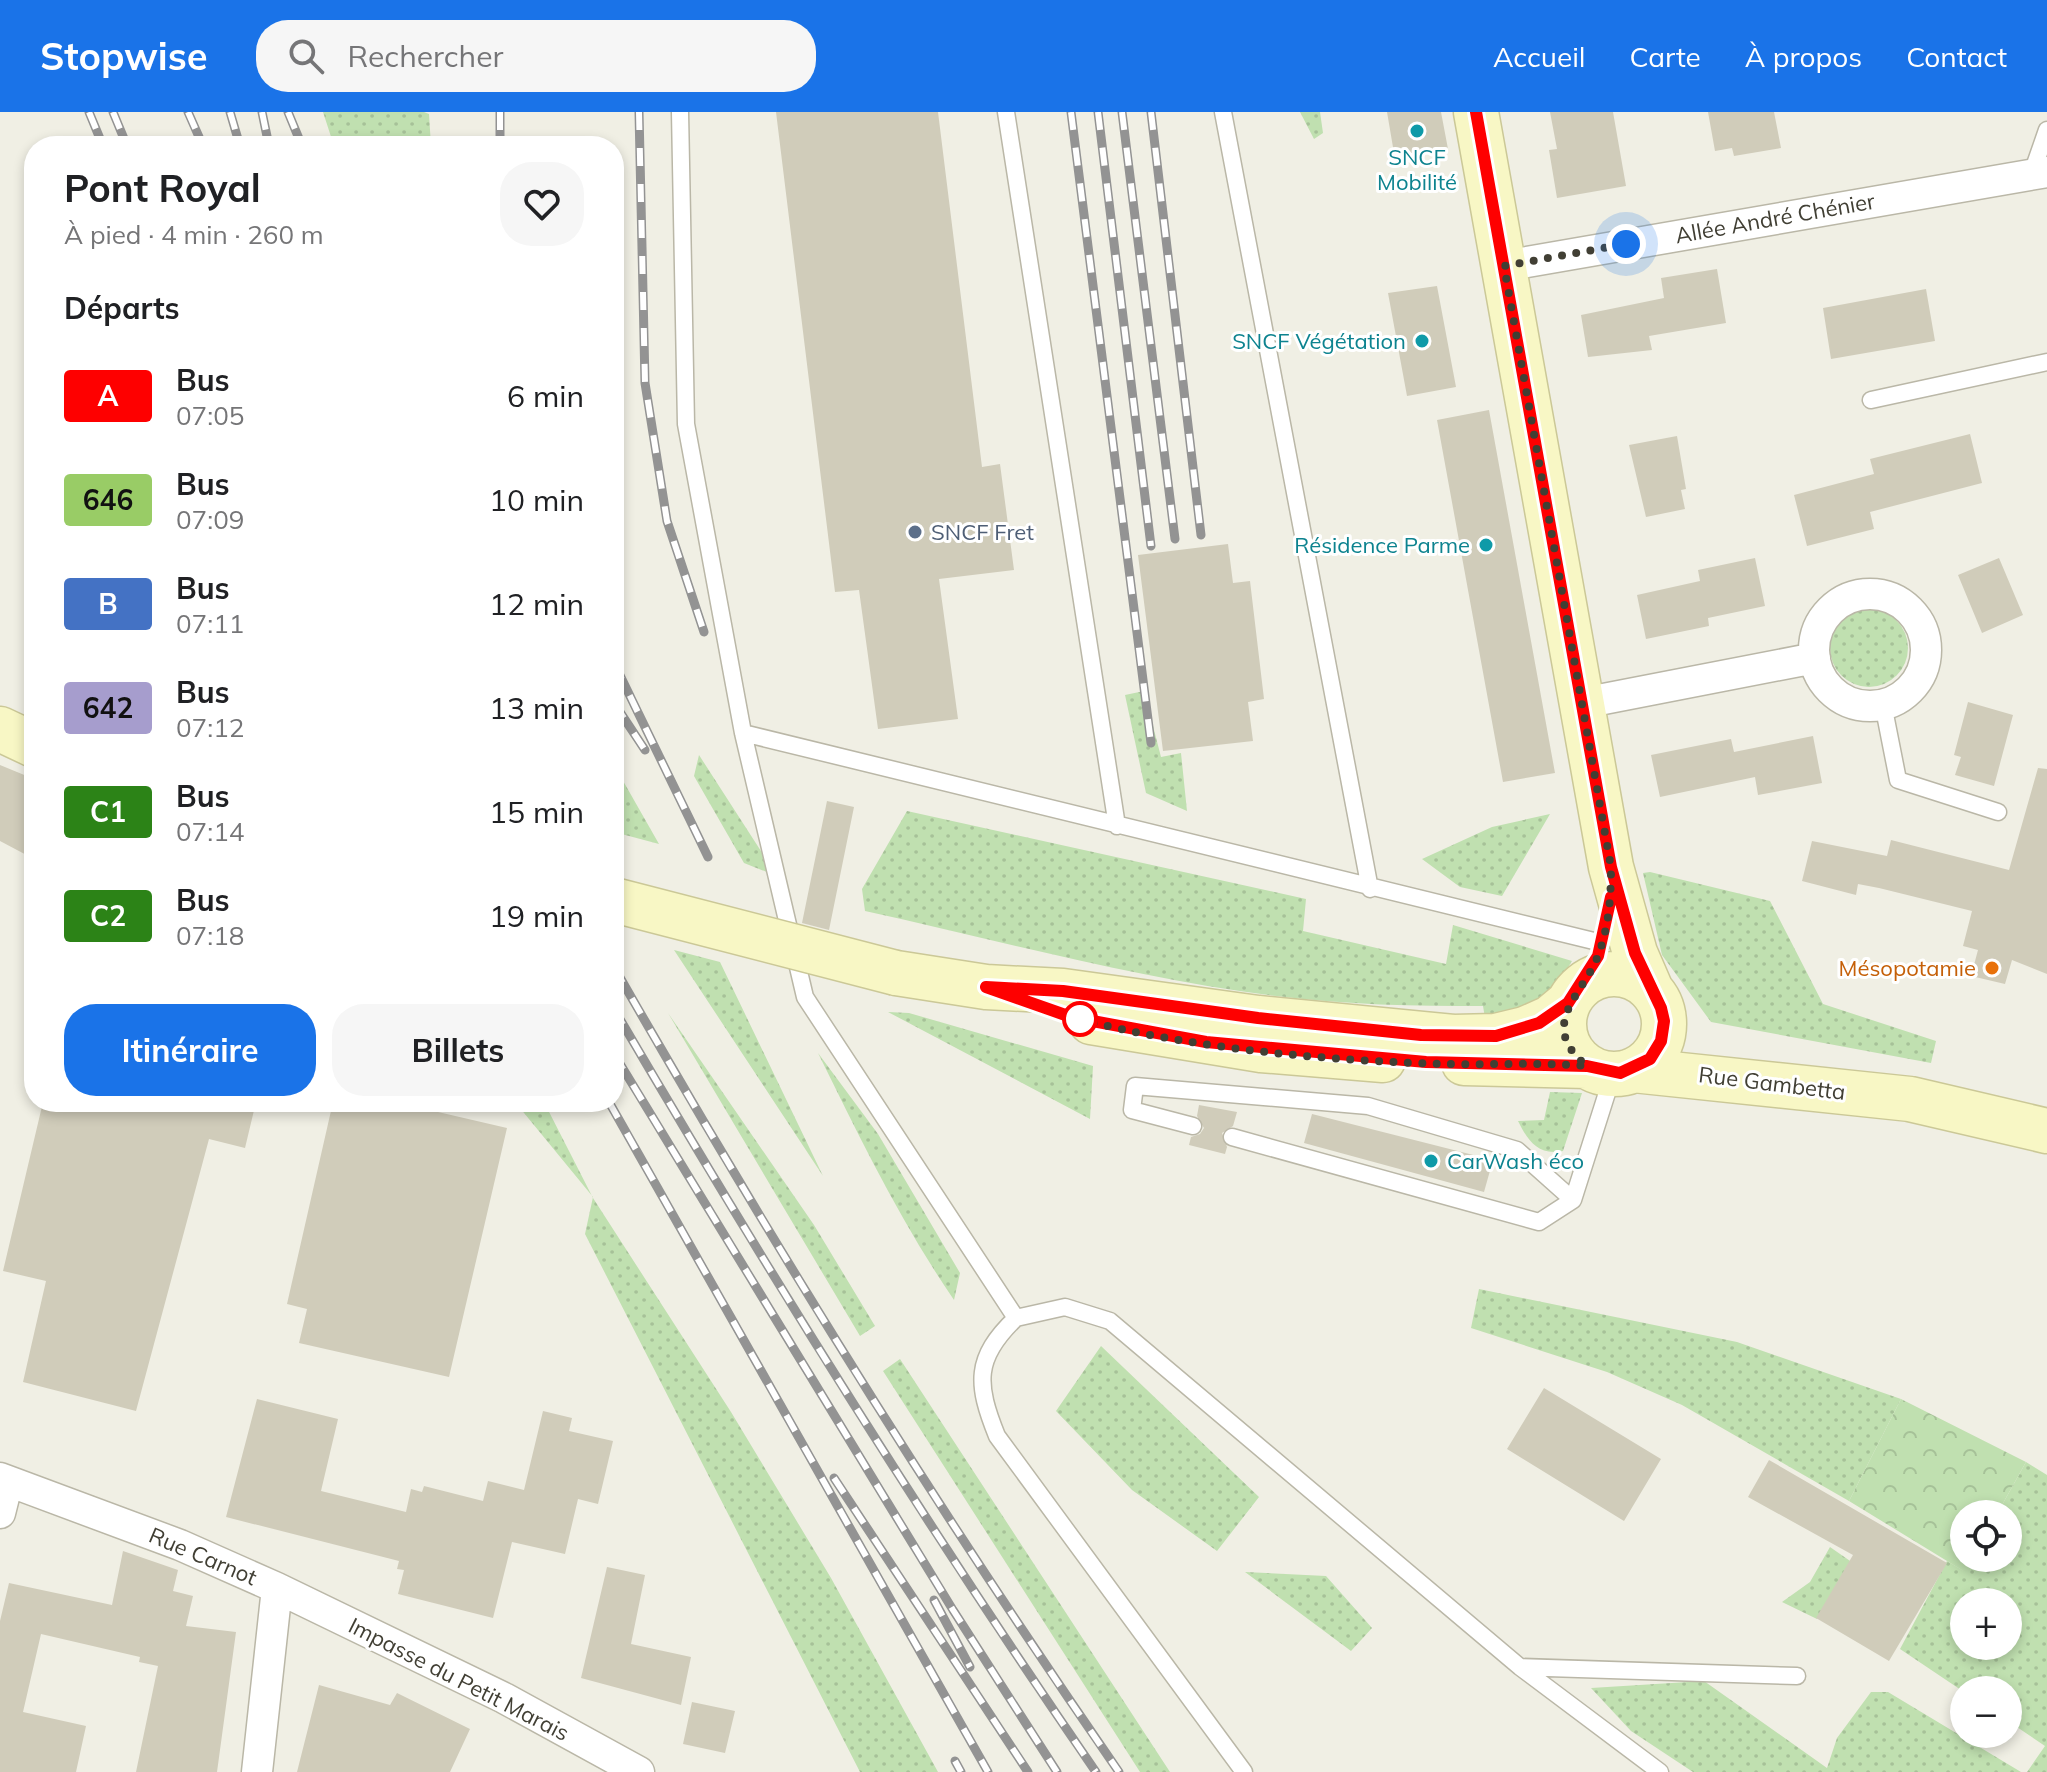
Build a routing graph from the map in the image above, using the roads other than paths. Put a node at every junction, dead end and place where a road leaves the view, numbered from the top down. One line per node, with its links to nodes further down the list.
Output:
1 (680, 112): 14 (lane)
2 (1006, 112): 17 (lane)
3 (1223, 112): 19 (lane)
4 (1476, 112): 7 (main road)
5 (2047, 130): 6 (lane)
6 (2040, 173): 7 (street, Allée André Chénier)
7 (1504, 266): 11 (main road)
8 (2047, 362): 9 (lane)
9 (1871, 400)
10 (1815, 658): 11 (street); 12 (street); 12 (street)
11 (1583, 703): 18 (main road)
12 (1883, 704): 16 (lane)
13 (0, 729): 15 (main road)
14 (743, 733): 17 (lane); 31 (lane)
15 (24, 740)
16 (1998, 812)
17 (1117, 826): 19 (lane)
18 (1611, 867): 21 (main road); 24 (main road)
19 (1370, 889): 21 (lane)
20 (624, 903): 22 (main road, Rue Gambetta, bridge)
21 (1602, 943): 23 (main road)
22 (986, 987): 23 (main road, Rue Gambetta); 25 (main road, Rue Gambetta)
23 (1574, 995): 24 (main road); 25 (main road)
24 (1656, 999): 25 (main road); 26 (main road, Rue Gambetta)
25 (1611, 1070): 26 (main road, Rue Gambetta); 30 (lane)
26 (1910, 1099): 28 (main road, Rue Gambetta)
27 (1193, 1126): 30 (lane)
28 (2047, 1131)
29 (1232, 1137): 30 (lane)
30 (1573, 1200)
31 (1016, 1318): 35 (lane); 39 (lane)
32 (4, 1480): 33 (street); 34 (street, Rue Carnot)
33 (0, 1513)
34 (277, 1588): 37 (street, Rue Carnot); 38 (street, Impasse du Petit Marais)
35 (1520, 1667): 36 (lane); 40 (lane)
36 (1797, 1676)
37 (257, 1772)
38 (639, 1772)
39 (1244, 1772)
40 (1660, 1772)

